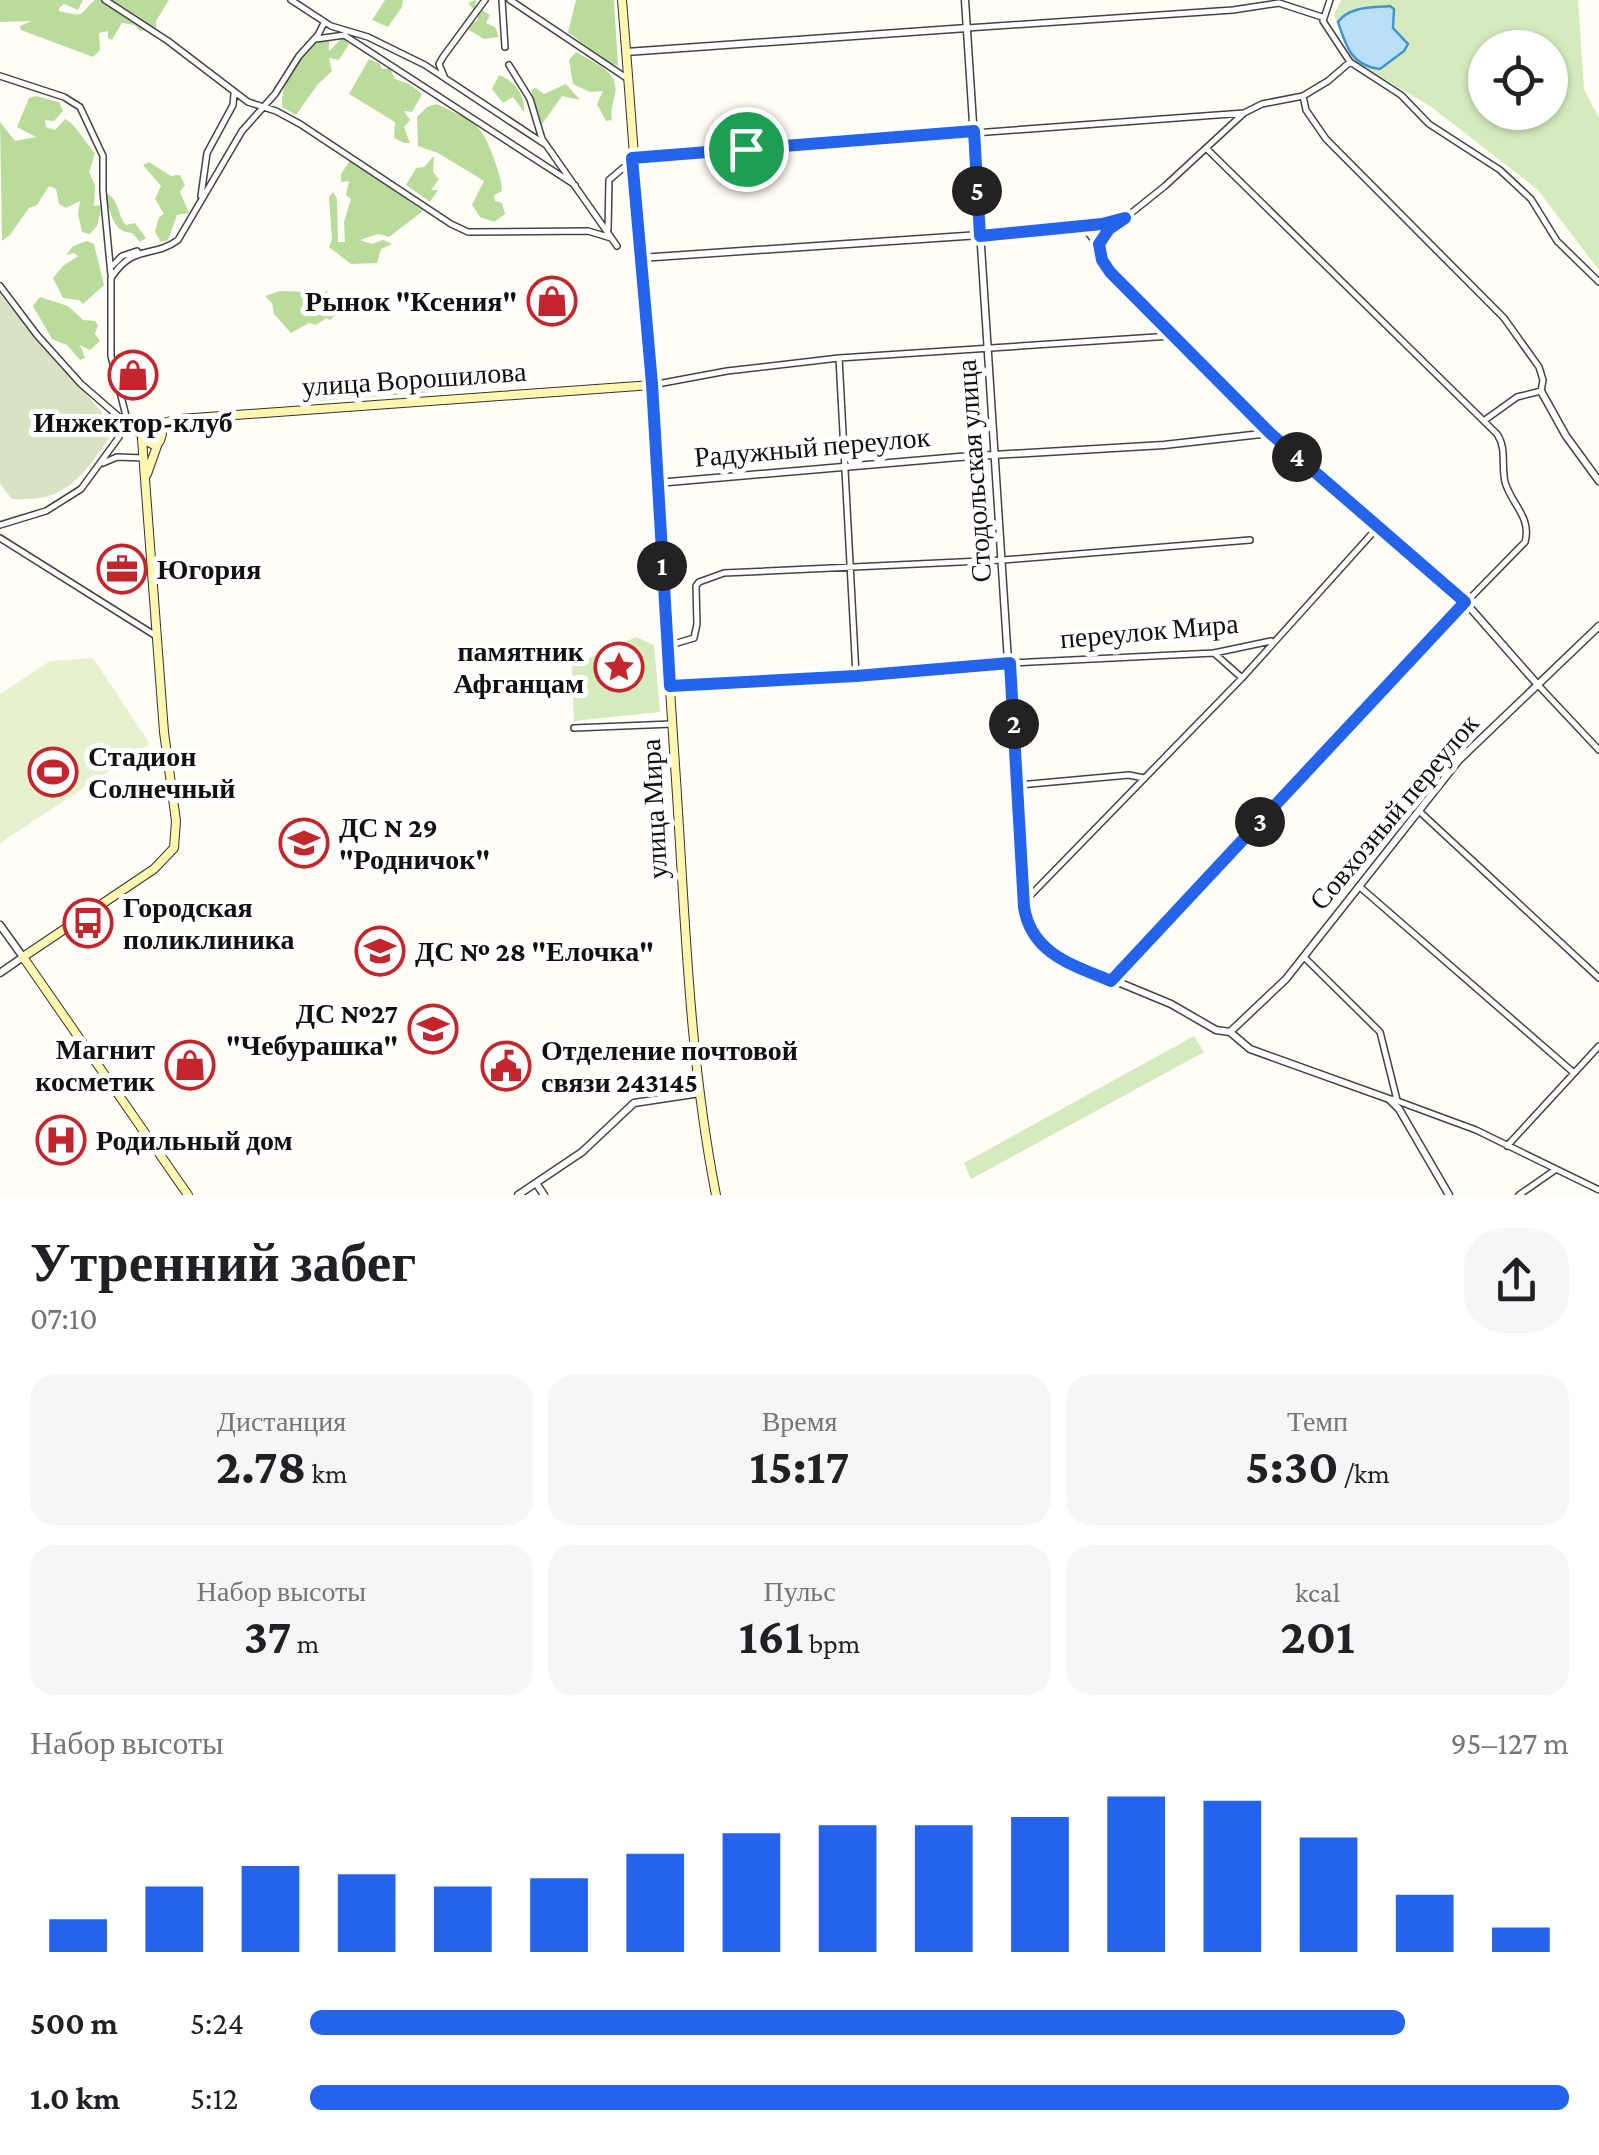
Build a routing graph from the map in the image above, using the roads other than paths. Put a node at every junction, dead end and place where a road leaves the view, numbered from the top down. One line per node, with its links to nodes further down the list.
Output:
1 (105, 0): 25 (street)
2 (485, 0): 23 (street)
3 (502, 0): 18 (street)
4 (510, 0): 24 (street)
5 (622, 0): 19 (main road, улица Мира)
6 (964, 0): 14 (street, Стодольская улица)
7 (1277, 0): 11 (street)
8 (1330, 0): 12 (street)
9 (297, 1): 13 (street)
10 (1254, 3): 11 (street); 14 (street)
11 (1289, 4): 12 (street)
12 (1322, 17): 20 (street)
13 (324, 23): 16 (street); 17 (street)
14 (967, 28): 19 (street); 29 (street, Стодольская улица)
15 (344, 34): 16 (street); 17 (street); 34 (street)
16 (353, 34): 23 (street)
17 (314, 40): 27 (street)
18 (505, 47)
19 (626, 52): 24 (main road, улица Мира)
20 (1350, 62): 26 (street); 44 (street)
21 (509, 65): 30 (street)
22 (0, 76): 43 (street)
23 (445, 78): 30 (street)
24 (628, 79): 32 (main road, улица Мира)
25 (231, 90): 27 (street); 35 (street)
26 (1302, 96): 28 (street); 50 (street)
27 (262, 109): 35 (street); 38 (street)
28 (1244, 113): 29 (street); 31 (street)
29 (974, 131): 32 (street); 39 (street, Стодольская улица)
30 (546, 145): 34 (street)
31 (1207, 149): 36 (street); 54 (street)
32 (632, 158): 42 (main road, улица Мира)
33 (622, 168): 38 (street)
34 (575, 186): 38 (street)
35 (200, 204): 43 (street)
36 (1125, 218): 37 (street); 41 (street)
37 (1080, 225): 39 (street); 41 (street)
38 (609, 235): 40 (street)
39 (980, 236): 42 (street); 47 (street, Стодольская улица)
40 (618, 246)
41 (1098, 248): 46 (street)
42 (640, 258): 49 (main road, улица Мира)
43 (111, 278): 53 (street)
44 (1599, 282)
45 (0, 286): 51 (street)
46 (1171, 336): 47 (street); 56 (street)
47 (988, 351): 48 (street); 59 (street, Стодольская улица)
48 (839, 358): 49 (street); 62 (street)
49 (652, 384): 52 (main road, улица Ворошилова); 65 (main road, улица Мира)
50 (1542, 391): 54 (street); 64 (street)
51 (120, 417): 53 (street); 57 (street); 61 (street)
52 (180, 419): 55 (main road, улица Ворошилова); 58 (main road)
53 (130, 420): 55 (street)
54 (1485, 421): 72 (street)
55 (149, 425): 57 (main road); 58 (main road)
56 (1270, 433): 59 (street, Радужный переулок); 67 (street)
57 (142, 437): 58 (main road); 60 (main road)
58 (160, 439): 63 (main road)
59 (994, 456): 62 (street, Радужный переулок); 70 (street, Стодольская улица)
60 (144, 458): 61 (street); 63 (main road)
61 (98, 467): 66 (street)
62 (843, 467): 65 (street, Радужный переулок); 71 (street)
63 (145, 478): 74 (main road)
64 (1599, 481)
65 (658, 483): 76 (main road, улица Мира)
66 (0, 525)
67 (1377, 528): 72 (street); 75 (street)
68 (0, 538): 74 (street)
69 (1250, 540): 70 (street)
70 (1002, 560): 71 (street); 78 (street, Стодольская улица)
71 (849, 567): 76 (street); 79 (street)
72 (1465, 602): 81 (street); 96 (street)
73 (1599, 626): 81 (street, Совхозный переулок)
74 (156, 636): 93 (main road)
75 (1272, 641): 77 (street, переулок Мира); 80 (street)
76 (667, 646): 82 (main road, улица Мира)
77 (1214, 653): 78 (street, переулок Мира); 80 (street)
78 (1010, 663): 79 (street, переулок Мира); 87 (street, Стодольская улица)
79 (856, 676): 82 (street, переулок Мира)
80 (1242, 678): 86 (street)
81 (1538, 684): 85 (street); 88 (street, Совхозный переулок)
82 (670, 686): 83 (main road, улица Мира)
83 (672, 724): 84 (street); 100 (main road, улица Мира)
84 (574, 728)
85 (1599, 750)
86 (1144, 778): 87 (street); 90 (street)
87 (1018, 785): 90 (street, Стодольская улица)
88 (1419, 811): 89 (street, Совхозный переулок); 95 (street)
89 (1360, 887): 92 (street, Совхозный переулок); 99 (street)
90 (1024, 902): 96 (street, Стодольская улица)
91 (0, 924): 93 (street)
92 (1304, 957): 97 (street, Совхозный переулок); 101 (street)
93 (24, 958): 94 (street); 106 (main road)
94 (0, 973)
95 (1599, 978)
96 (1111, 981): 97 (street)
97 (1230, 1032): 101 (street)
98 (1599, 1046): 99 (street)
99 (1574, 1073): 102 (street)
100 (700, 1092): 104 (street); 109 (main road, улица Мира)
101 (1398, 1105): 102 (street); 110 (street)
102 (1507, 1146): 103 (street)
103 (1555, 1170): 105 (street); 111 (street)
104 (536, 1183): 107 (street); 108 (street)
105 (1599, 1190)
106 (188, 1195)
107 (518, 1195)
108 (544, 1195)
109 (716, 1195)
110 (1449, 1195)
111 (1519, 1195)

